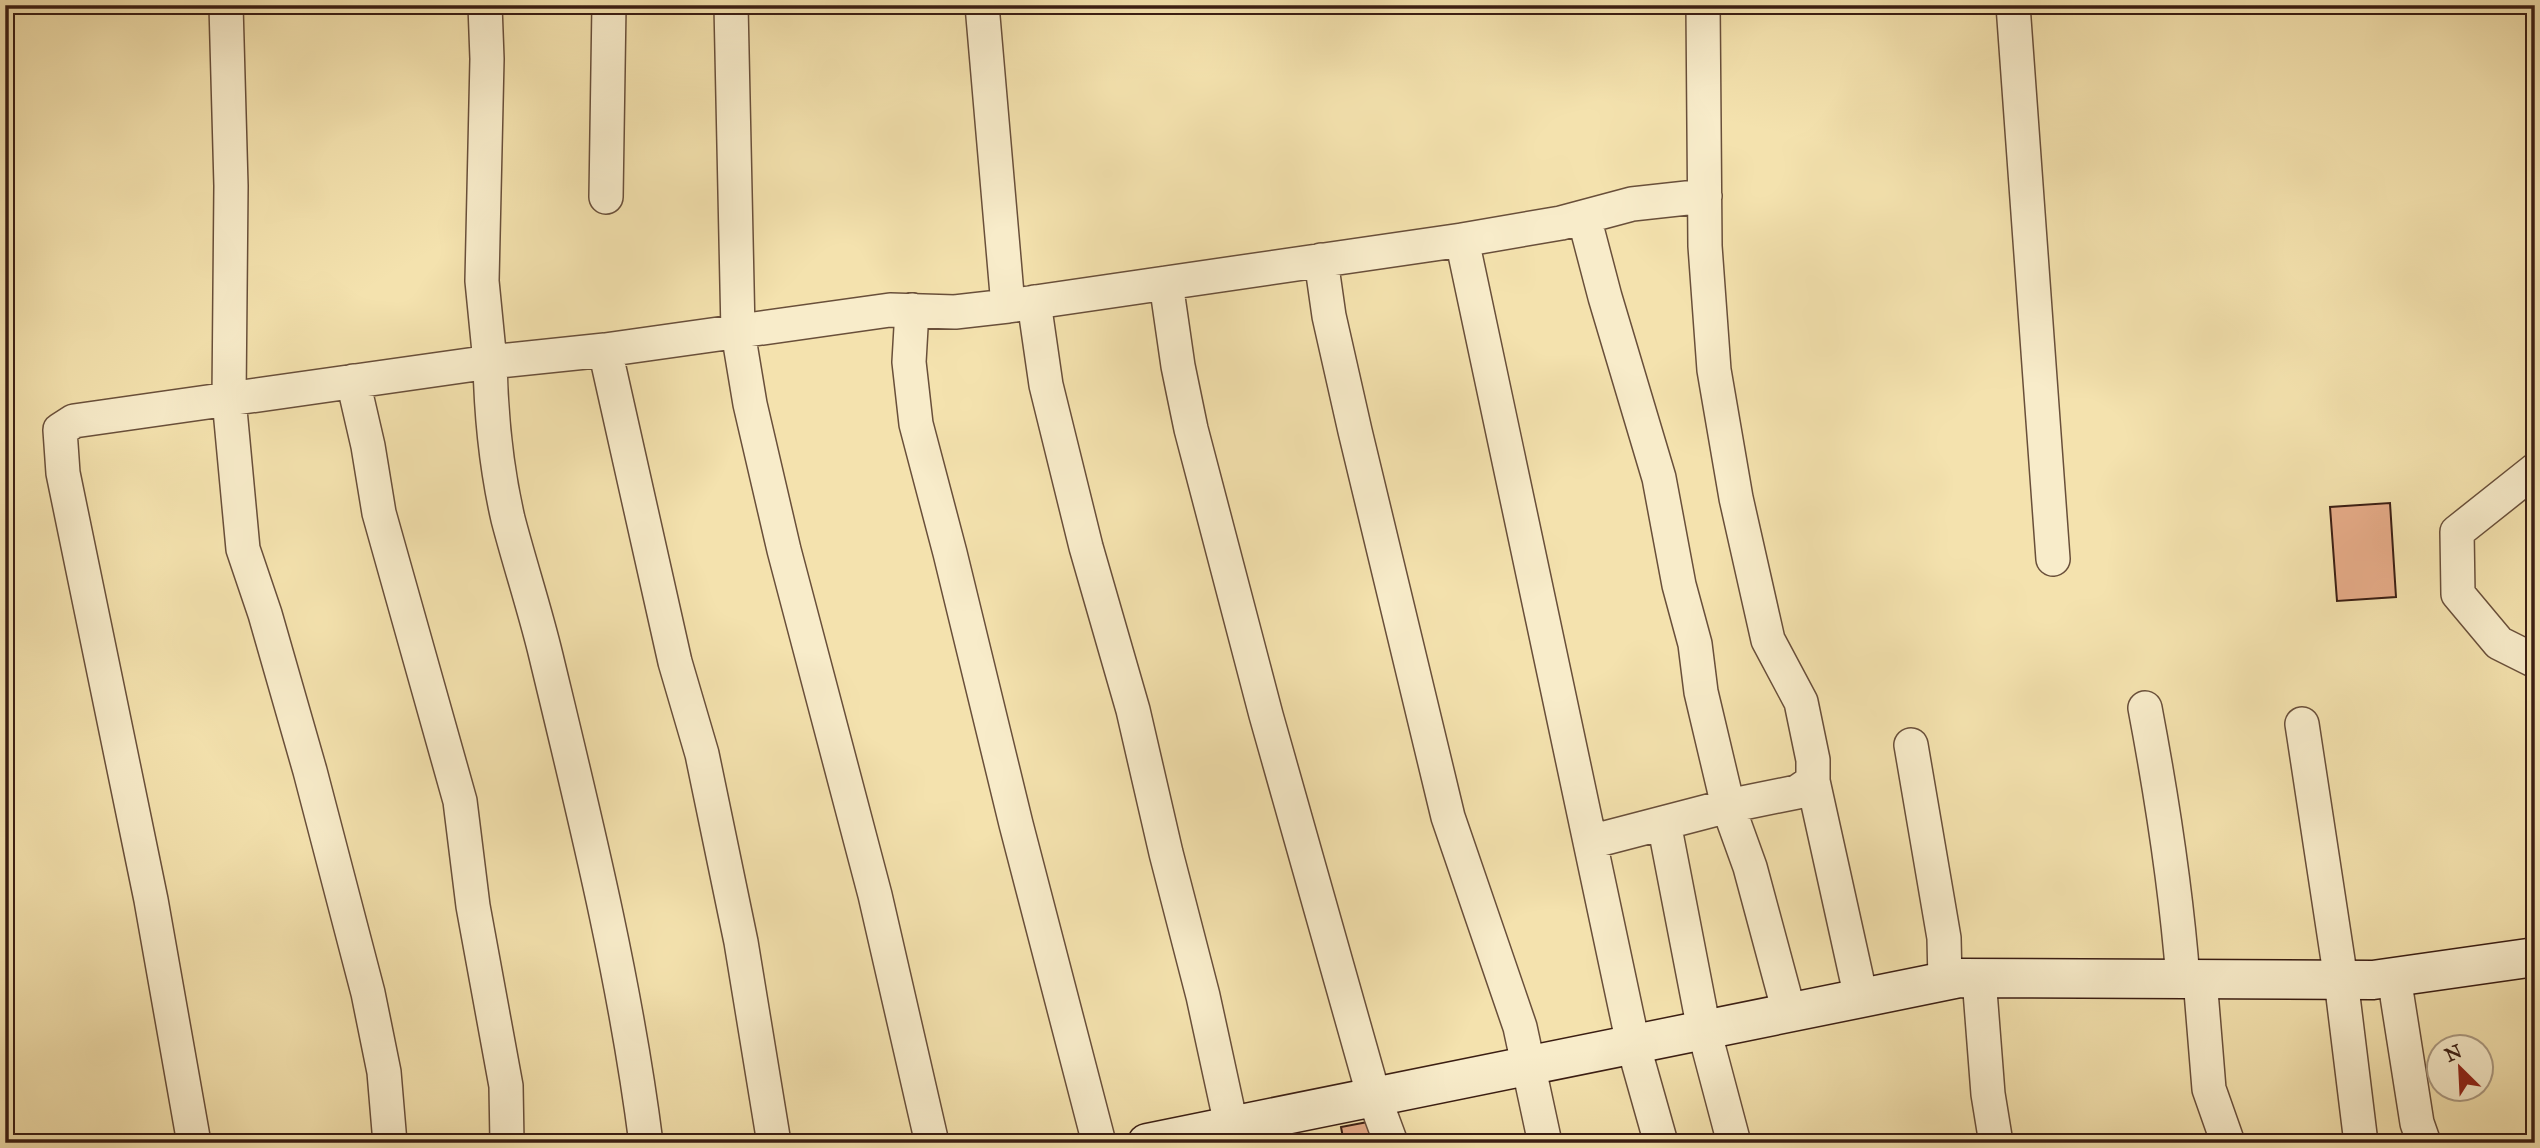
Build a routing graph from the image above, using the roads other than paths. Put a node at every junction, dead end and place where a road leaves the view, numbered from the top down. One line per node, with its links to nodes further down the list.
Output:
1 (226, 5): 20 (street)
2 (485, 5): 18 (street)
3 (609, 5): 9 (street)
4 (731, 5): 16 (street)
5 (982, 5): 14 (street)
6 (1703, 5): 8 (street)
7 (2013, 5): 22 (street)
8 (1705, 196): 10 (street); 27 (street)
9 (607, 197)
10 (1584, 217): 11 (street); 28 (street)
11 (1462, 240): 12 (street); 30 (street)
12 (1321, 260): 13 (street); 40 (street)
13 (1166, 283): 14 (street); 41 (street)
14 (1021, 304): 15 (street); 42 (street)
15 (912, 310): 16 (street); 49 (street)
16 (738, 332): 17 (street); 48 (street)
17 (605, 350): 18 (street); 47 (street)
18 (490, 362): 19 (street); 46 (street)
19 (353, 381): 20 (street); 45 (street)
20 (229, 399): 43 (street); 44 (street)
21 (2535, 470): 23 (street)
22 (2053, 559)
23 (2535, 661)
24 (2145, 708): 34 (street)
25 (2302, 724): 35 (street)
26 (1911, 745): 33 (street)
27 (1814, 781): 28 (street); 36 (street)
28 (1728, 806): 29 (street); 37 (street)
29 (1664, 823): 30 (street); 38 (street)
30 (1590, 842): 39 (street)
31 (2535, 957): 32 (street)
32 (2394, 977): 35 (street); 58 (street)
33 (1962, 979): 34 (street); 36 (street); 55 (street)
34 (2192, 979): 35 (street); 56 (street)
35 (2341, 980): 57 (street)
36 (1861, 998): 37 (street)
37 (1789, 1012): 38 (street)
38 (1704, 1030): 39 (street); 54 (street)
39 (1633, 1044): 40 (street); 53 (street)
40 (1528, 1066): 41 (street); 52 (street)
41 (1374, 1097): 42 (street); 51 (street)
42 (1233, 1134): 50 (street)
43 (194, 1143)
44 (390, 1143)
45 (507, 1143)
46 (646, 1143)
47 (775, 1143)
48 (932, 1143)
49 (1099, 1143)
50 (1147, 1143)
51 (1391, 1143)
52 (1545, 1143)
53 (1661, 1143)
54 (1734, 1143)
55 (1996, 1143)
56 (2228, 1143)
57 (2361, 1143)
58 (2424, 1143)

